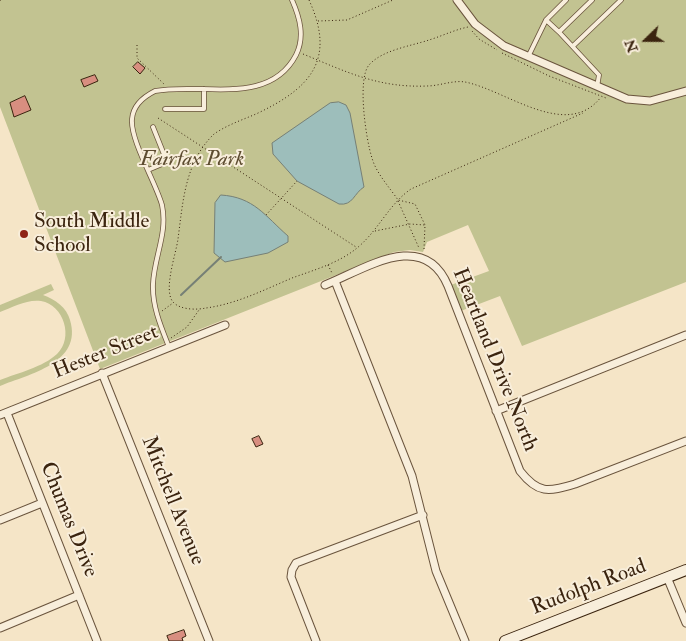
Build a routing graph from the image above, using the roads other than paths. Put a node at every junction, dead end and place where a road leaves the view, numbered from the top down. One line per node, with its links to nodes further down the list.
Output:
1 (292, 0): 11 (lane)
2 (457, 0): 9 (street)
3 (566, 0): 6 (lane)
4 (592, 0): 7 (lane)
5 (621, 0): 8 (lane)
6 (546, 20): 7 (lane); 9 (lane)
7 (559, 32): 8 (lane)
8 (573, 46): 10 (lane)
9 (528, 57): 10 (street)
10 (597, 87): 12 (street)
11 (204, 89): 13 (lane); 15 (lane)
12 (686, 90)
13 (166, 109)
14 (153, 127): 15 (lane)
15 (148, 170): 20 (lane)
16 (335, 281): 17 (street, Heartland Drive North); 22 (street, Heartland Drive North); 26 (street)
17 (324, 285)
18 (224, 325): 20 (street, Hester Street)
19 (686, 335): 22 (street)
20 (167, 344): 21 (street, Hester Street)
21 (102, 373): 23 (street, Hester Street); 34 (street, Mitchell Avenue)
22 (496, 411): 24 (street, Heartland Drive North)
23 (3, 414): 25 (street, Chumas Drive)
24 (686, 441)
25 (42, 503): 27 (street); 30 (street, Chumas Drive)
26 (423, 515): 35 (street); 36 (street)
27 (0, 520)
28 (686, 570): 29 (street, Rudolph Road)
29 (668, 577): 31 (street); 37 (street, Rudolph Road)
30 (79, 595): 32 (street); 33 (street, Chumas Drive)
31 (686, 623)
32 (0, 628)
33 (97, 641)
34 (209, 641)
35 (316, 641)
36 (465, 641)
37 (505, 641)

